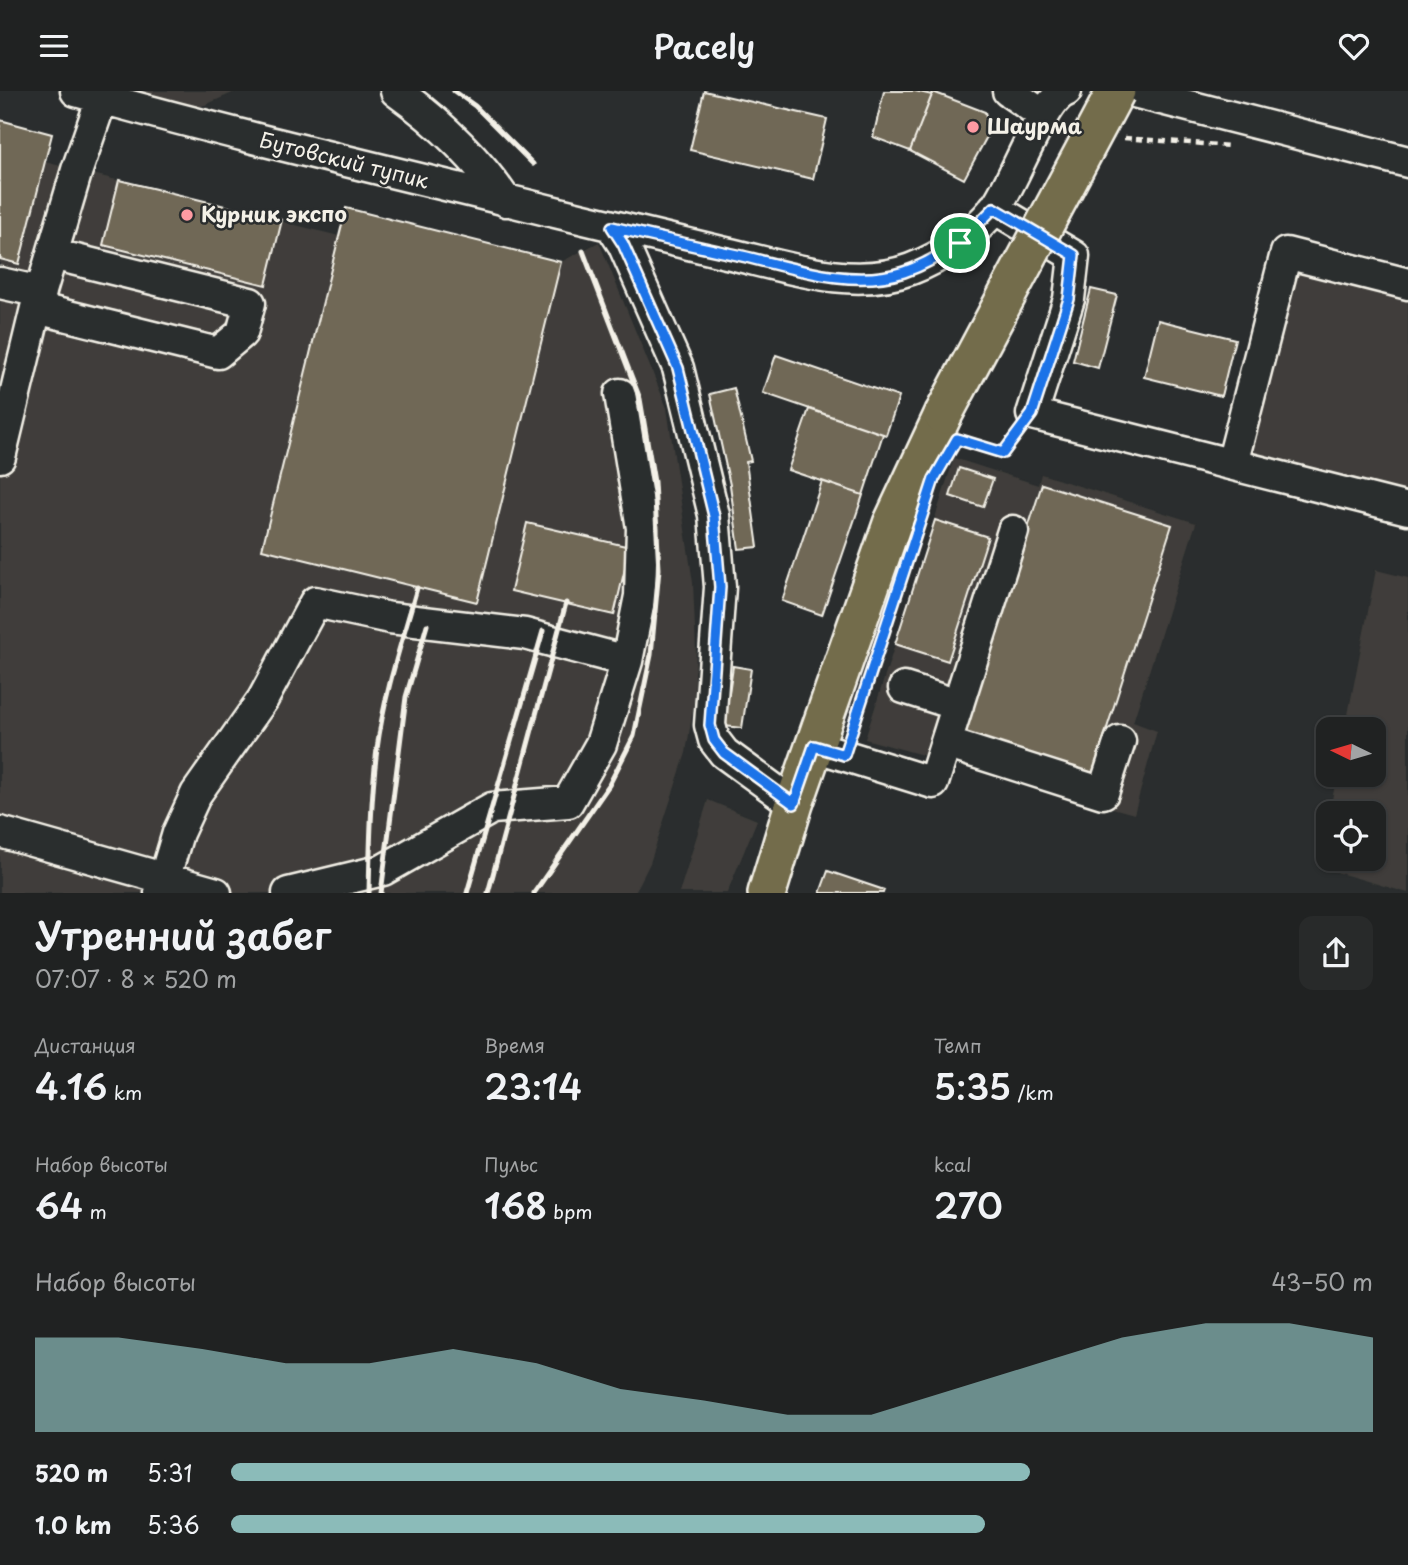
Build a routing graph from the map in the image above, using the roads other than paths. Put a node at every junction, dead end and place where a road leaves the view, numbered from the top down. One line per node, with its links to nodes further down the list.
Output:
1 (396, 91): 9 (street)
2 (1008, 91): 7 (street)
3 (1066, 91): 7 (street, Бутовский тупик)
4 (1116, 91): 26 (main road, bridge)
5 (1130, 91): 8 (street)
6 (89, 95): 9 (street, Бутовский тупик); 12 (street)
7 (1043, 115): 10 (street, Бутовский тупик)
8 (1408, 162)
9 (506, 201): 11 (street, Бутовский тупик)
10 (994, 208): 11 (street, Бутовский тупик); 18 (street)
11 (612, 227): 27 (street)
12 (52, 254): 15 (street); 15 (street)
13 (0, 283): 15 (street)
14 (1408, 284): 18 (street)
15 (38, 300): 17 (street)
16 (620, 394): 21 (street)
17 (0, 457)
18 (1232, 464): 19 (street)
19 (1408, 509)
20 (1013, 531): 23 (street)
21 (627, 661): 29 (street); 31 (street)
22 (904, 688): 23 (street)
23 (958, 705): 25 (street)
24 (1120, 741): 25 (street)
25 (946, 743): 26 (street)
26 (814, 746): 27 (main road)
27 (794, 804): 32 (main road)
28 (0, 832): 29 (street)
29 (162, 887): 30 (street)
30 (216, 893)
31 (288, 893)
32 (767, 893)

